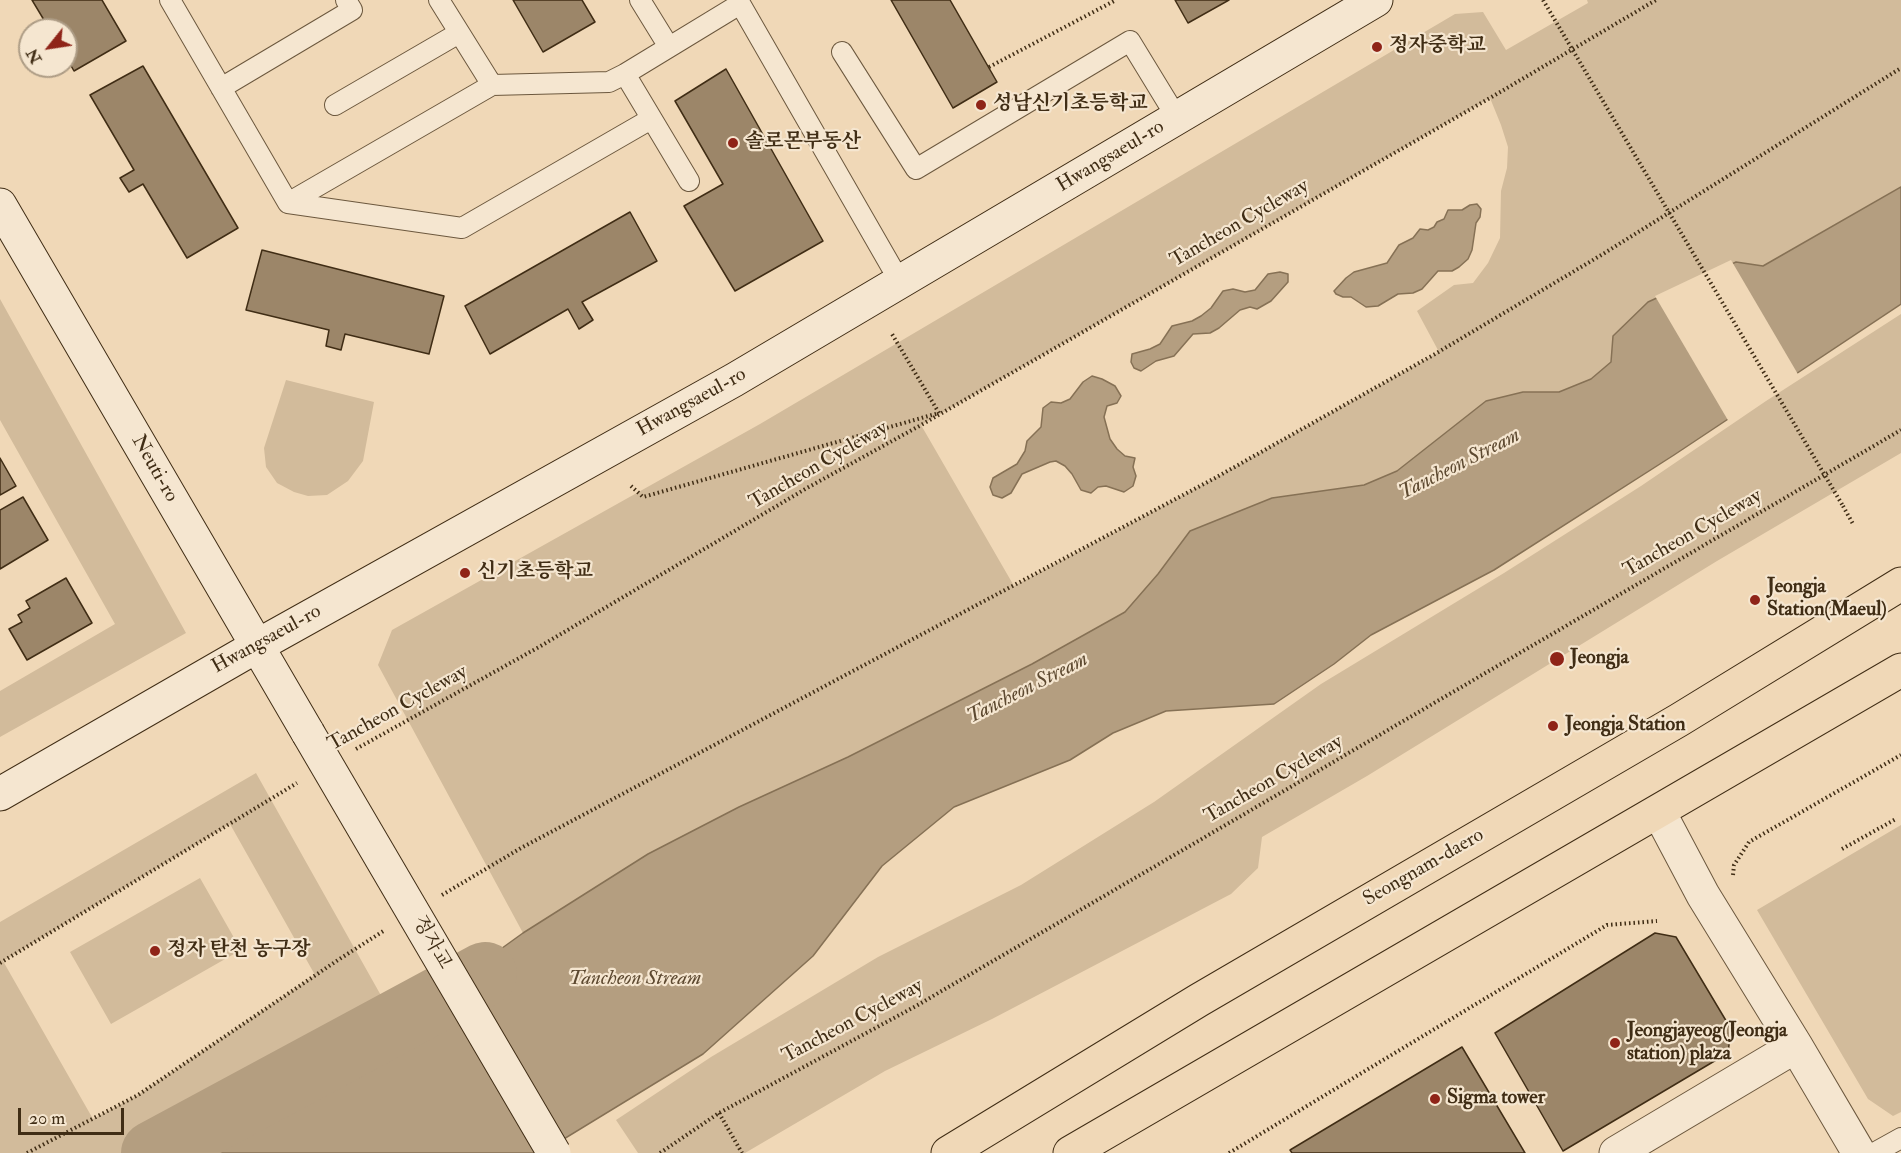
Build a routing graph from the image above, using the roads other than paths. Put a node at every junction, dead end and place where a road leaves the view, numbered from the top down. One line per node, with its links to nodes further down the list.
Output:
1 (170, 0): 12 (lane)
2 (346, 0): 12 (lane)
3 (439, 0): 7 (lane)
4 (640, 0): 8 (lane)
5 (1376, 0): 14 (street, Hwangsaeul-ro)
6 (739, 2): 8 (lane); 19 (lane)
7 (459, 33): 11 (lane); 13 (lane)
8 (669, 47): 10 (lane)
9 (842, 52): 14 (lane)
10 (625, 74): 11 (lane); 15 (lane)
11 (492, 85): 17 (lane)
12 (221, 88): 17 (lane)
13 (335, 105)
14 (1177, 118): 19 (street, Hwangsaeul-ro)
15 (651, 119): 16 (lane); 17 (lane)
16 (689, 181)
17 (288, 203)
18 (0, 205): 21 (street, Neuti-ro)
19 (900, 282): 21 (street, Hwangsaeul-ro)
20 (1901, 584): 29 (main road, Seongnam-daero)
21 (257, 646): 23 (street, Neuti-ro); 24 (street, Hwangsaeul-ro)
22 (1901, 670): 25 (main road)
23 (308, 733): 28 (street, 정자교, bridge)
24 (0, 794)
25 (1659, 812): 26 (street); 30 (main road)
26 (1796, 1046): 31 (street); 32 (street)
27 (1901, 1138): 33 (lane)
28 (554, 1153)
29 (948, 1153)
30 (1070, 1153)
31 (1616, 1153)
32 (1859, 1153)
33 (1874, 1153)

